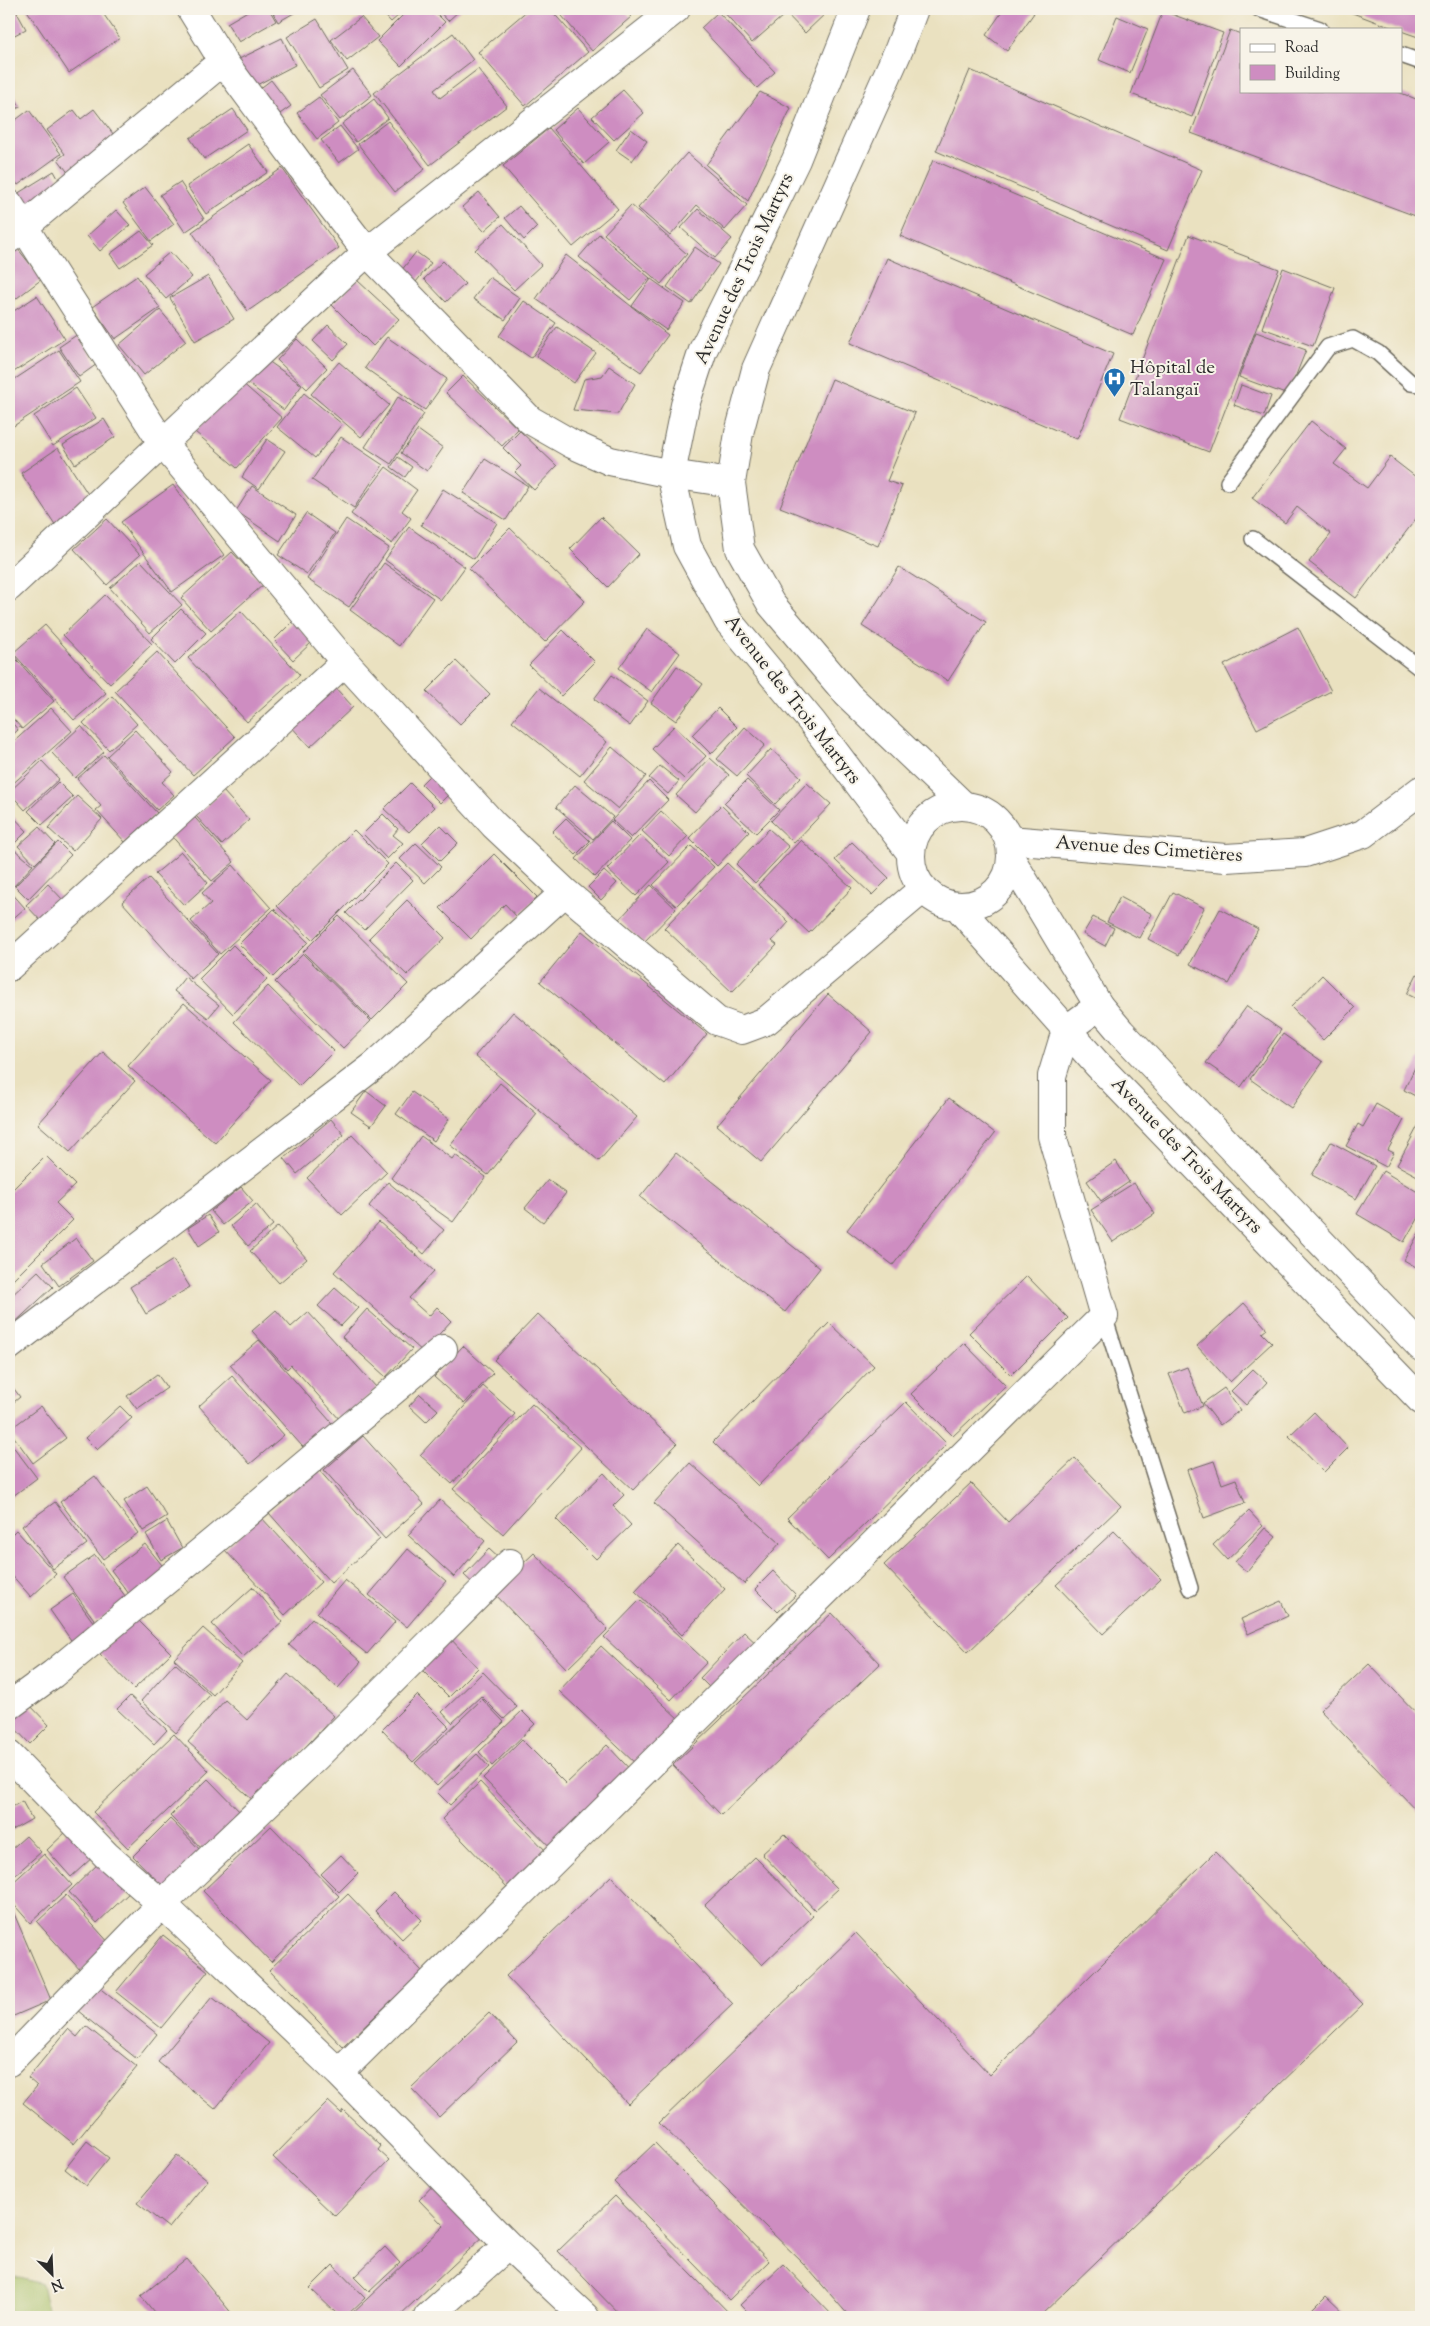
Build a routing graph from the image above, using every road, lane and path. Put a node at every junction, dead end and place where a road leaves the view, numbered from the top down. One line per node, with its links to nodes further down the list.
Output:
1 (191, 9): 8 (main road)
2 (676, 9): 12 (main road)
3 (856, 9): 15 (main road, Avenue des Trois Martyrs)
4 (914, 9): 17 (main road)
5 (1267, 10): 6 (lane)
6 (1317, 28)
7 (1402, 55): 9 (lane)
8 (223, 61): 11 (main road); 12 (main road)
9 (1421, 62)
10 (9, 204): 11 (main road)
11 (16, 234): 14 (main road)
12 (367, 252): 14 (main road); 15 (main road)
13 (1421, 384): 16 (lane)
14 (163, 444): 19 (main road); 20 (main road)
15 (671, 474): 17 (main road); 25 (main road, Avenue des Trois Martyrs)
16 (1228, 482)
17 (731, 483): 23 (main road)
18 (1254, 539): 21 (lane)
19 (9, 587)
20 (345, 662): 27 (main road); 29 (main road)
21 (1421, 669)
22 (1421, 790): 24 (main road, Avenue des Cimetières)
23 (964, 806): 24 (main road); 25 (main road)
24 (1010, 849): 28 (main road); 30 (main road, Avenue des Trois Martyrs)
25 (911, 853): 26 (main road)
26 (923, 889): 27 (main road); 28 (main road)
27 (566, 892): 33 (main road)
28 (957, 906): 31 (main road, Avenue des Trois Martyrs)
29 (9, 967)
30 (1099, 1006): 31 (main road); 34 (main road, Avenue des Trois Martyrs)
31 (1066, 1030): 32 (main road); 36 (main road, Avenue des Trois Martyrs)
32 (1104, 1316): 38 (lane); 43 (main road)
33 (9, 1346)
34 (1421, 1347)
35 (443, 1349): 39 (main road)
36 (1421, 1400)
37 (510, 1563): 41 (main road)
38 (1190, 1588)
39 (9, 1706)
40 (9, 1756): 41 (main road)
41 (162, 1904): 42 (main road); 43 (main road)
42 (9, 2062)
43 (339, 2073): 44 (main road)
44 (508, 2245): 45 (main road); 46 (main road)
45 (428, 2317)
46 (586, 2317)

